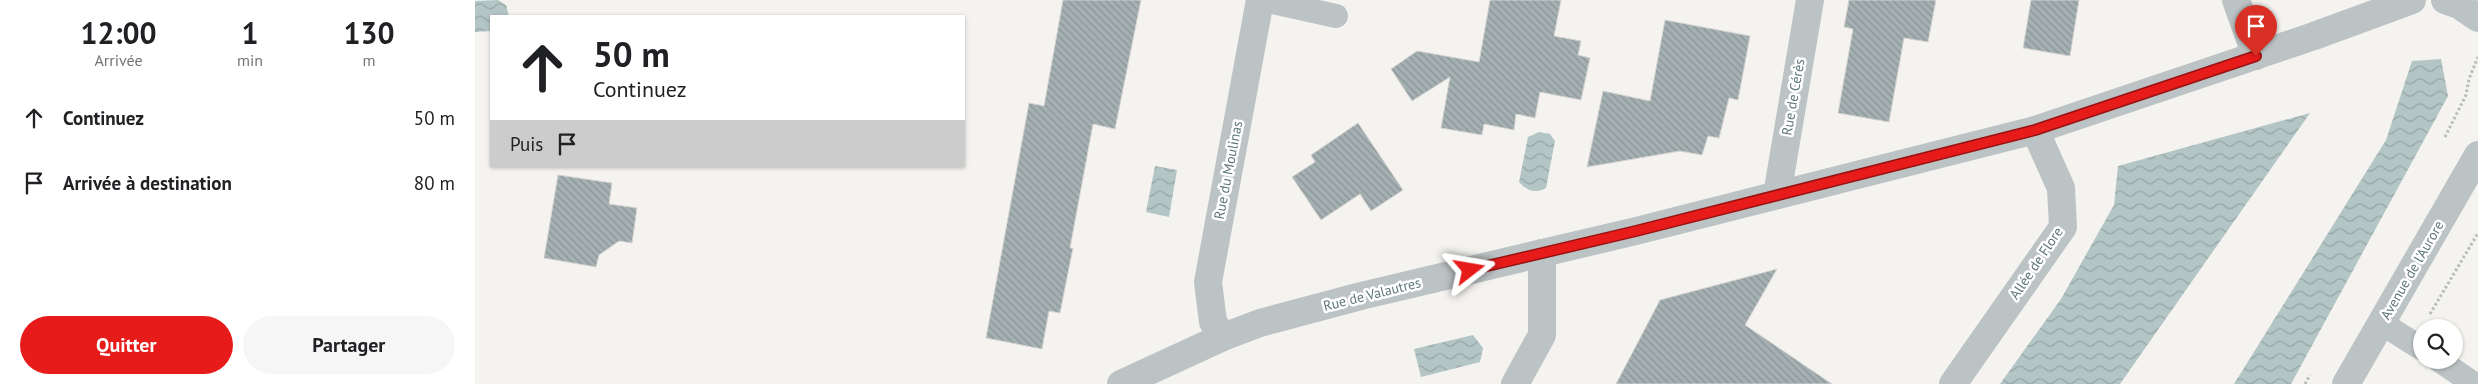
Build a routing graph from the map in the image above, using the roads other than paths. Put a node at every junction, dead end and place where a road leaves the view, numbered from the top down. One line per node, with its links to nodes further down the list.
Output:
1 (1262, 0): 6 (lane); 14 (street, Rue du Moulinas)
2 (1810, 0): 11 (street, Rue de Cérès)
3 (2236, 0): 8 (street)
4 (2412, 0): 8 (street, Rue de Valautres)
5 (2445, 0): 7 (street)
6 (1336, 16)
7 (2478, 18)
8 (2256, 56): 9 (street, Rue de Valautres)
9 (2035, 130): 11 (street, Rue de Valautres); 19 (street, Allée de Flore)
10 (2478, 155): 13 (street, Avenue de l'Aurore)
11 (1777, 195): 12 (street, Rue de Valautres)
12 (1542, 253): 14 (street, Rue de Valautres); 18 (street)
13 (2381, 323): 15 (lane); 20 (street, Avenue de l'Aurore)
14 (1223, 337): 17 (street, Rue de Valautres)
15 (2413, 343)
16 (2452, 369): 21 (lane)
17 (1121, 384)
18 (1515, 384)
19 (1953, 384)
20 (2346, 384)
21 (2474, 384)

